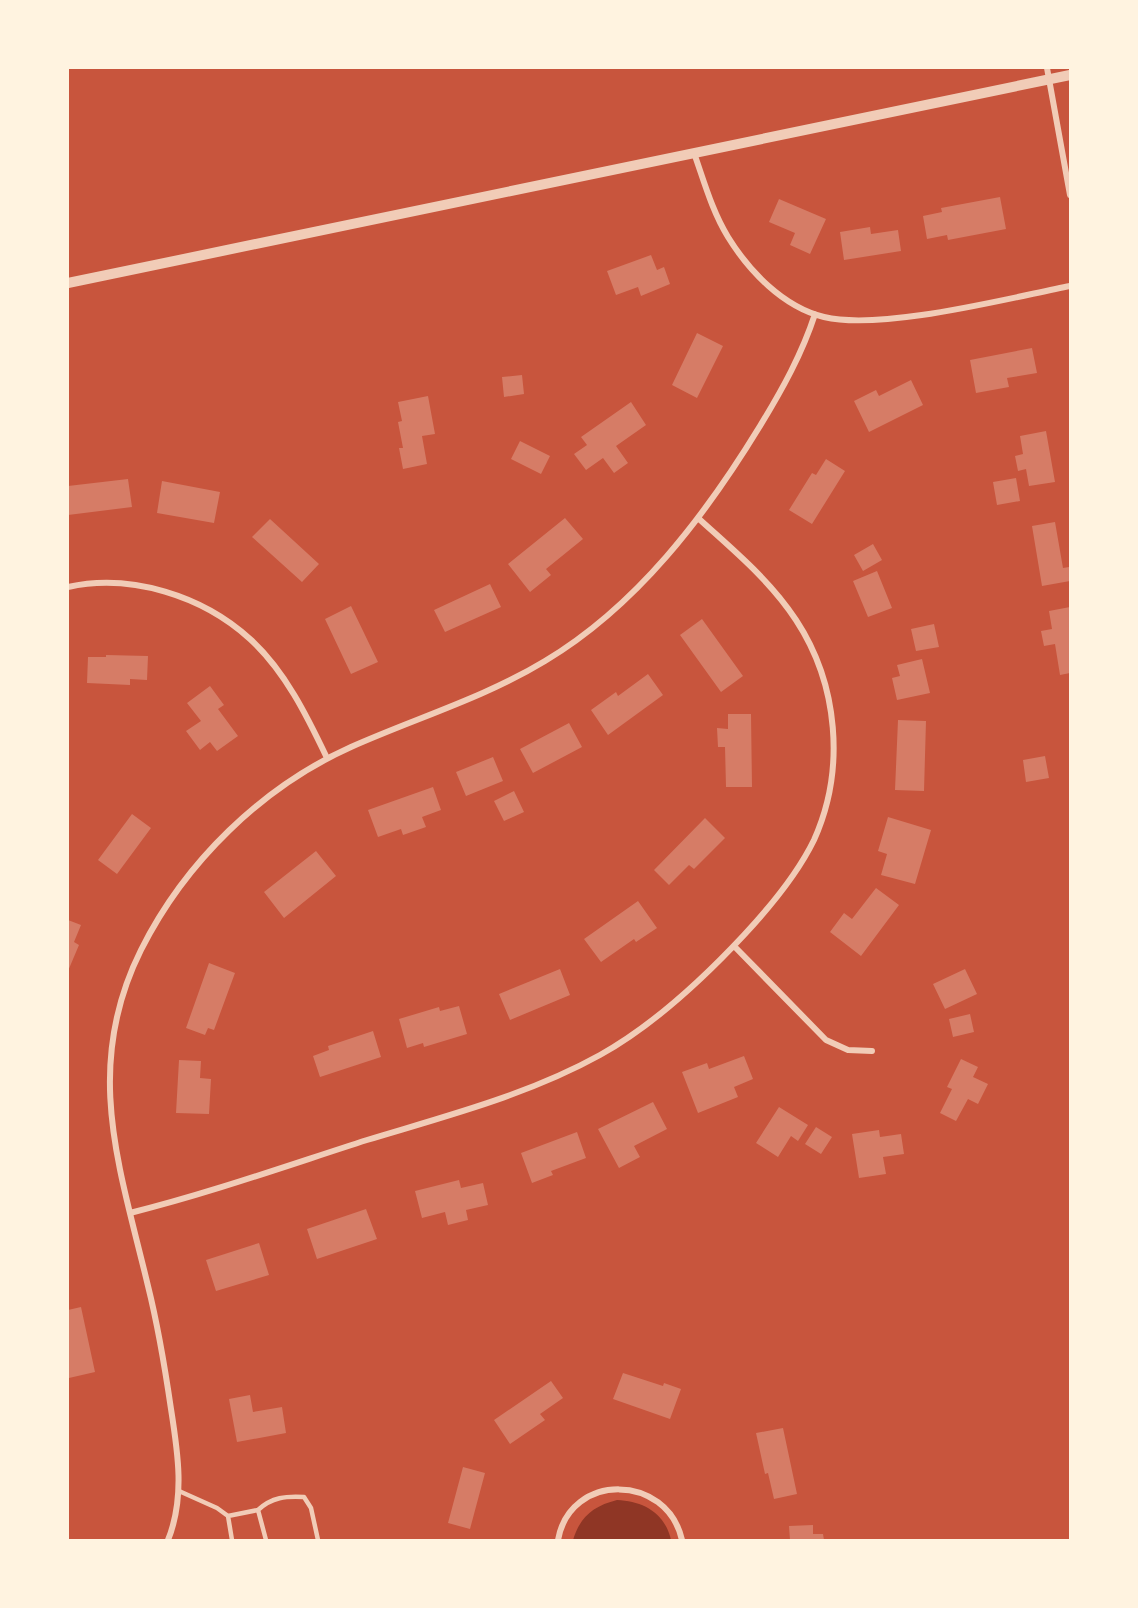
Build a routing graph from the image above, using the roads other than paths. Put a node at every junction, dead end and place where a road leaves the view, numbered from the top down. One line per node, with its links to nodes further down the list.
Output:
1 (1047, 68): 3 (street)
2 (1071, 75): 3 (street)
3 (1050, 80): 4 (street); 5 (street)
4 (694, 153): 6 (street); 8 (street)
5 (1071, 195)
6 (68, 283)
7 (1071, 286): 8 (street)
8 (815, 314): 9 (street)
9 (698, 518): 11 (street); 12 (street)
10 (68, 586): 11 (street)
11 (327, 758): 14 (street)
12 (734, 946): 13 (street); 14 (street)
13 (872, 1051)
14 (130, 1213): 15 (street)
15 (179, 1491): 17 (lane); 18 (street)
16 (258, 1510): 17 (lane); 20 (lane); 21 (lane)
17 (228, 1516): 19 (lane)
18 (168, 1540)
19 (232, 1540)
20 (266, 1540)
21 (318, 1540)
22 (558, 1540): 23 (street)
23 (682, 1540)

